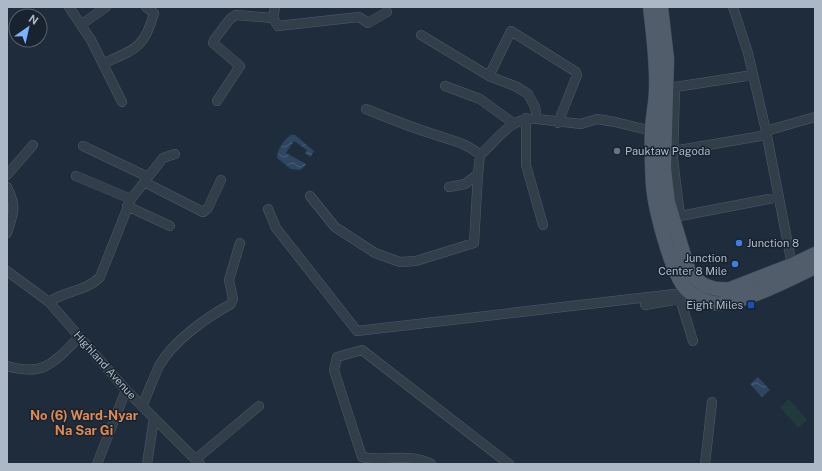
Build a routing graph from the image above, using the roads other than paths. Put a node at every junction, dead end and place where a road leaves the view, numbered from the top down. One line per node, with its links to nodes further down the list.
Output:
1 (69, 7): 10 (street)
2 (106, 7): 10 (street)
3 (146, 7): 13 (street)
4 (275, 7): 9 (street)
5 (650, 7): 11 (main road)
6 (661, 7): 11 (main road)
7 (733, 7): 14 (street)
8 (387, 12): 9 (street)
9 (273, 18): 17 (street)
10 (82, 24): 13 (street)
11 (658, 30): 25 (main road)
12 (421, 35): 15 (street)
13 (104, 63): 18 (street)
14 (753, 75): 26 (street); 29 (street)
15 (489, 76): 22 (street); 23 (street)
16 (445, 86): 24 (street)
17 (217, 101)
18 (122, 102)
19 (366, 109): 31 (street)
20 (526, 118): 22 (street); 24 (street); 43 (street)
21 (815, 118): 26 (street)
22 (537, 119): 23 (street)
23 (558, 122): 25 (street)
24 (513, 123): 31 (street)
25 (658, 132): 51 (main road)
26 (767, 133): 29 (street); 40 (street)
27 (33, 145): 33 (street)
28 (83, 146): 35 (street)
29 (673, 151): 40 (street)
30 (175, 154): 35 (street)
31 (480, 155): 32 (street)
32 (478, 174): 38 (street); 39 (street)
33 (7, 175)
34 (76, 176): 41 (street)
35 (146, 179): 36 (street); 41 (street)
36 (222, 180)
37 (7, 187): 45 (street)
38 (449, 187)
39 (310, 196)
40 (778, 197): 48 (street)
41 (129, 203): 44 (street); 52 (street)
42 (268, 208): 51 (street)
43 (543, 225)
44 (170, 226)
45 (7, 233)
46 (240, 243): 59 (street)
47 (815, 254): 48 (main road)
48 (792, 265): 51 (main road)
49 (815, 267): 51 (main road)
50 (7, 271): 52 (street, Highland Avenue)
51 (687, 291): 53 (street); 55 (street)
52 (49, 302): 54 (street, Highland Avenue)
53 (645, 305)
54 (79, 337): 56 (street); 57 (street, Highland Avenue)
55 (693, 342)
56 (7, 366)
57 (126, 390): 59 (street, Highland Avenue); 63 (street)
58 (712, 402): 67 (street)
59 (142, 406): 61 (street, Highland Avenue)
60 (259, 406): 62 (street)
61 (154, 418): 62 (street, Highland Avenue); 64 (street)
62 (198, 461)
63 (97, 464)
64 (147, 464)
65 (431, 464): 66 (street)
66 (509, 464)
67 (706, 464)

